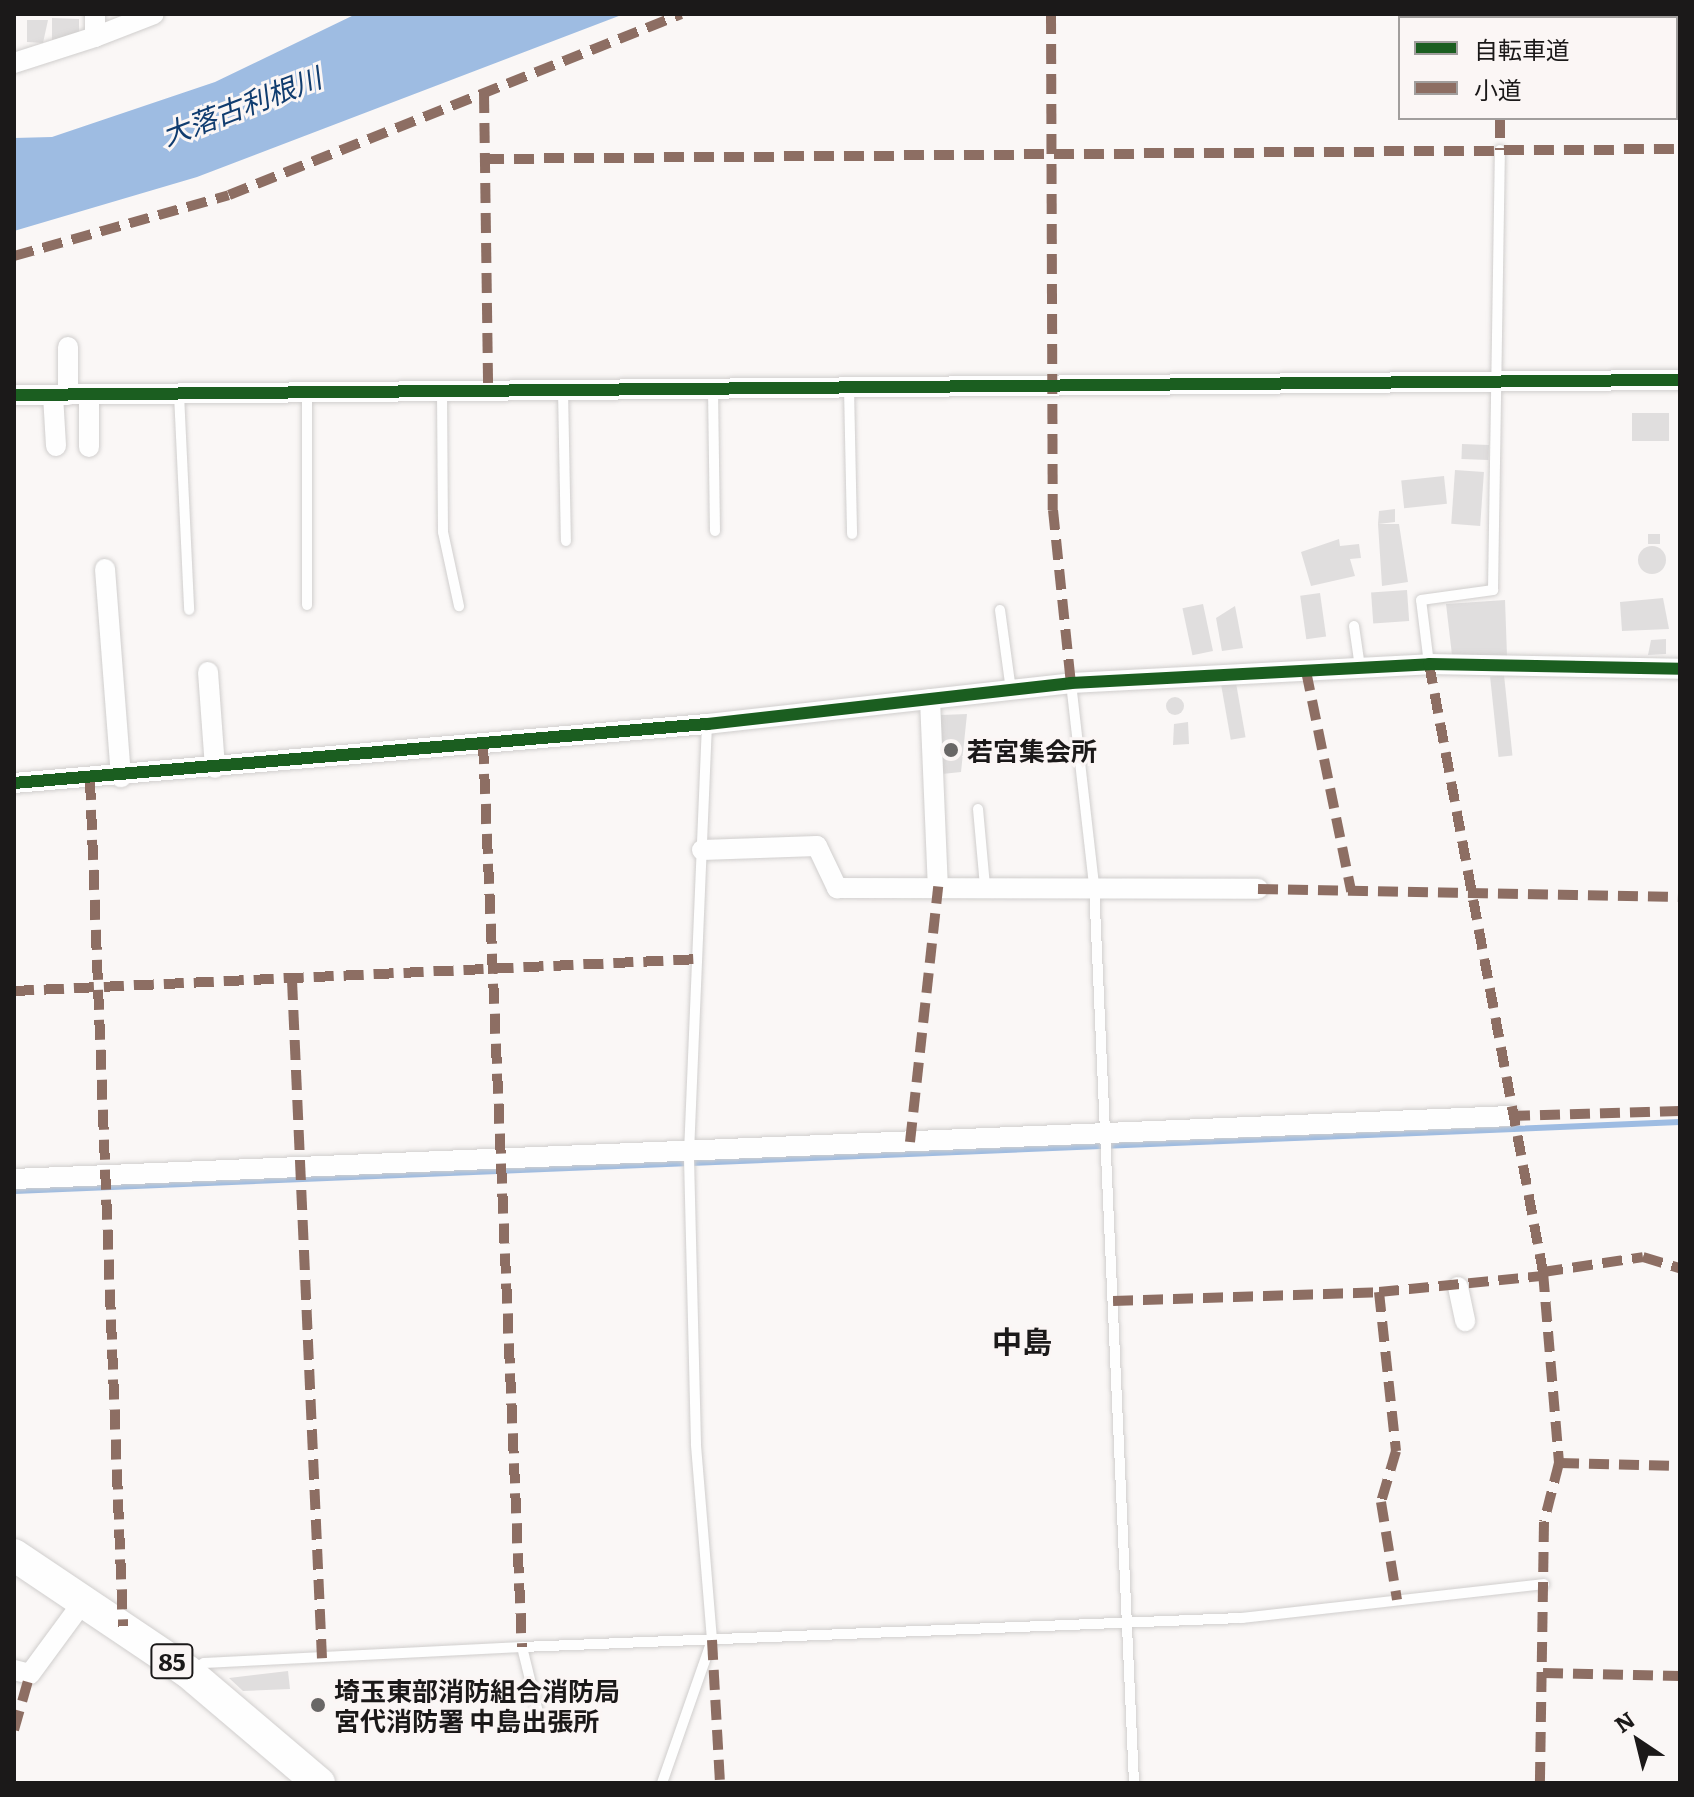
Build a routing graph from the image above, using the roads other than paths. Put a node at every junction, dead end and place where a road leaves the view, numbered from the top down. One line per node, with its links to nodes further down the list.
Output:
1 (95, 14): 3 (street)
2 (154, 14): 3 (street)
3 (95, 37): 4 (street)
4 (14, 63)
5 (1500, 150): 8 (lane)
6 (68, 347): 16 (street)
7 (1680, 380): 8 (street)
8 (1502, 382): 9 (street); 29 (lane)
9 (849, 388): 10 (street); 21 (lane)
10 (713, 389): 11 (street); 20 (lane)
11 (563, 390): 12 (street); 22 (lane)
12 (442, 391): 13 (street); 25 (lane)
13 (307, 393): 14 (street); 24 (lane)
14 (179, 394): 17 (street); 26 (lane)
15 (14, 395): 16 (street)
16 (60, 395): 17 (street); 18 (street)
17 (89, 395): 19 (street)
18 (56, 446)
19 (89, 447)
20 (715, 531)
21 (852, 534)
22 (566, 541)
23 (105, 569): 38 (street)
24 (307, 605)
25 (459, 606)
26 (189, 610)
27 (1000, 610): 34 (lane)
28 (1354, 626): 30 (lane)
29 (1429, 664): 30 (street); 31 (street)
30 (1360, 667): 33 (street)
31 (1680, 669)
32 (208, 672): 37 (street)
33 (1071, 683): 34 (street); 42 (lane)
34 (1011, 690): 35 (street)
35 (930, 699): 36 (street); 44 (street)
36 (707, 724): 37 (street); 41 (lane)
37 (215, 768): 38 (street)
38 (121, 777): 39 (street)
39 (14, 783)
40 (978, 809): 43 (lane)
41 (702, 850): 44 (street); 48 (lane)
42 (1094, 885): 43 (street); 45 (street); 47 (lane)
43 (985, 886): 44 (street)
44 (938, 887)
45 (1258, 889)
46 (1510, 1116): 47 (street)
47 (1105, 1134): 48 (street); 55 (lane)
48 (689, 1153): 49 (street); 56 (lane)
49 (14, 1179)
50 (1458, 1287): 51 (street)
51 (1465, 1321)
52 (14, 1555): 54 (main road, 85)
53 (1544, 1584): 55 (lane)
54 (85, 1599): 58 (street); 59 (main road, 85)
55 (1127, 1622): 56 (lane); 63 (lane)
56 (712, 1640): 57 (lane); 62 (lane)
57 (522, 1647): 59 (lane); 60 (lane)
58 (14, 1670)
59 (188, 1672): 61 (main road, 85)
60 (538, 1712)
61 (319, 1783)
62 (662, 1783)
63 (1134, 1783)

